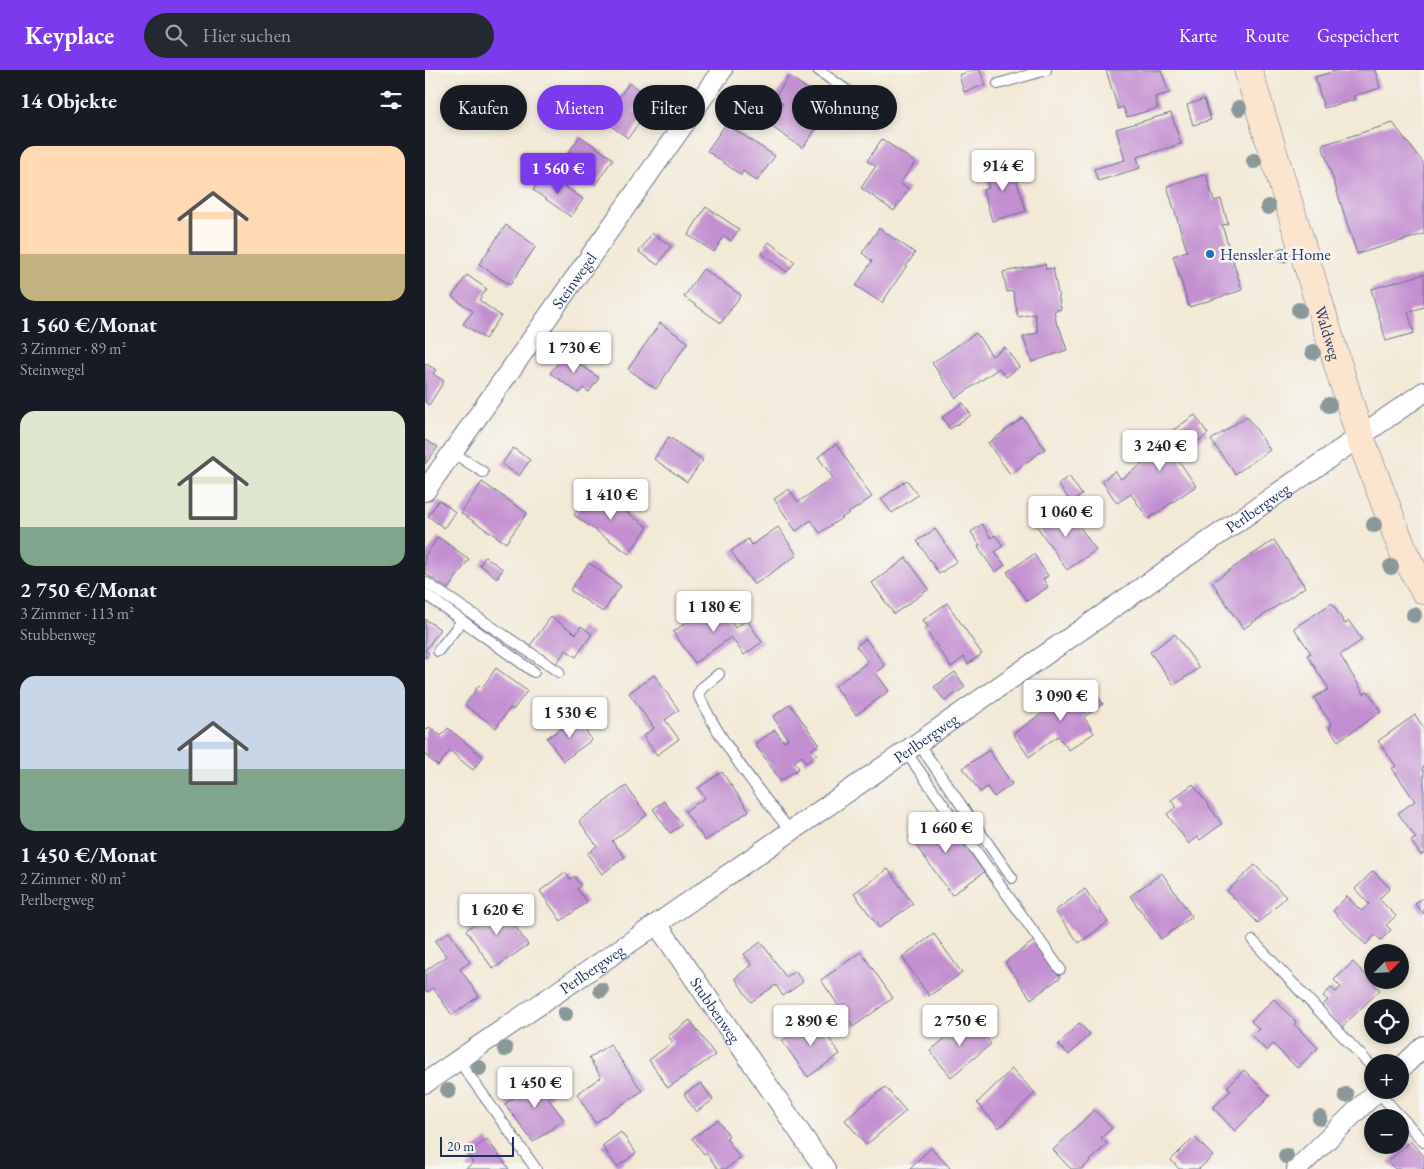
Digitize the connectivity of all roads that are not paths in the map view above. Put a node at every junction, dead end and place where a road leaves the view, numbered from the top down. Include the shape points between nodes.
1 (722, 70) edge
2 (818, 70) edge
3 (1046, 70) edge
4 (1247, 70) edge
5 (998, 84) dead end
6 (839, 85) edge
7 (1424, 392) edge
8 (1360, 437) junction
9 (452, 452) junction
10 (483, 472) dead end
11 (425, 491) edge
12 (425, 582) edge
13 (1424, 590) edge
14 (425, 594) edge
15 (462, 621) junction
16 (438, 651) dead end
17 (534, 672) dead end
18 (559, 672) dead end
19 (719, 674) dead end
20 (912, 748) junction
21 (791, 832) junction
22 (1012, 878) dead end
23 (657, 924) junction
24 (1253, 941) dead end
25 (1060, 969) dead end
26 (1423, 1050) edge
27 (1364, 1058) edge
28 (459, 1060) junction
29 (1409, 1062) edge
30 (425, 1084) edge
31 (1369, 1099) edge
32 (1386, 1099) edge
33 (1424, 1142) edge
34 (536, 1169) edge
35 (825, 1169) edge
36 (1297, 1169) edge

1 - 9 street, Steinwegel
2 - 6 lane
3 - 5 lane
4 - 8 main road, Waldweg
7 - 8 street, Perlbergweg
8 - 13 main road, Waldweg via 1404,553
8 - 20 street, Perlbergweg
9 - 10 lane
9 - 11 street, Steinwegel
12 - 18 lane
14 - 15 lane
15 - 16 lane
15 - 17 lane
19 - 21 lane via 698,694 708,716
20 - 21 street, Perlbergweg
20 - 22 lane
20 - 25 lane
21 - 23 street, Perlbergweg
23 - 28 street, Perlbergweg
23 - 35 street, Stubbenweg
24 - 27 lane
26 - 29 street
28 - 30 street, Perlbergweg
28 - 34 lane
31 - 36 street
32 - 33 lane

